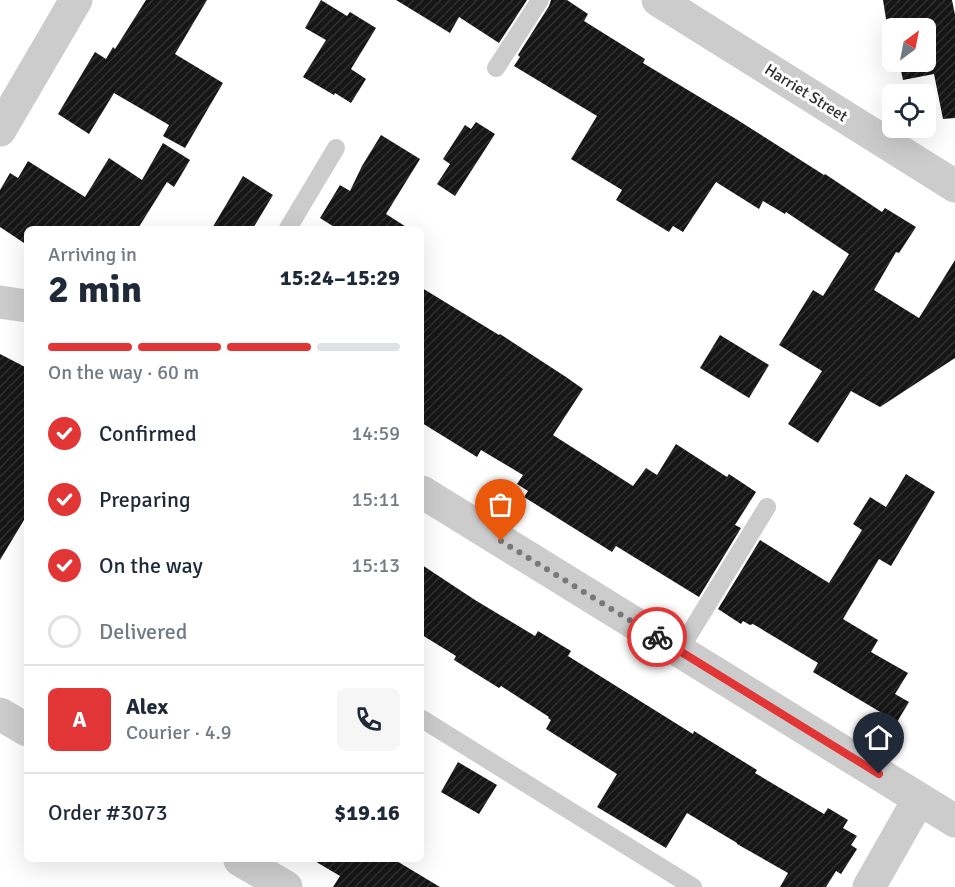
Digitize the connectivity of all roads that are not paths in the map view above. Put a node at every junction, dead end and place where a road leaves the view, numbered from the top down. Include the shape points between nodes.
1 (76, 0) edge
2 (540, 0) edge
3 (658, 0) edge
4 (496, 68) dead end
5 (0, 130) edge
6 (336, 148) dead end
7 (955, 186) edge
8 (289, 226) edge
9 (0, 302) edge
10 (24, 306) edge
11 (424, 493) edge
12 (767, 507) dead end
13 (679, 651) junction
14 (0, 714) edge
15 (424, 720) edge
16 (24, 728) edge
17 (919, 799) junction
18 (955, 821) edge
19 (243, 862) edge
20 (286, 887) edge
21 (693, 887) edge
22 (869, 887) edge

1 - 5 street
2 - 4 lane
3 - 7 street, Harriet Street
6 - 8 lane
9 - 10 street
11 - 13 street
12 - 13 lane
13 - 17 street
14 - 16 street
15 - 21 lane
17 - 18 street
17 - 22 street
19 - 20 street

